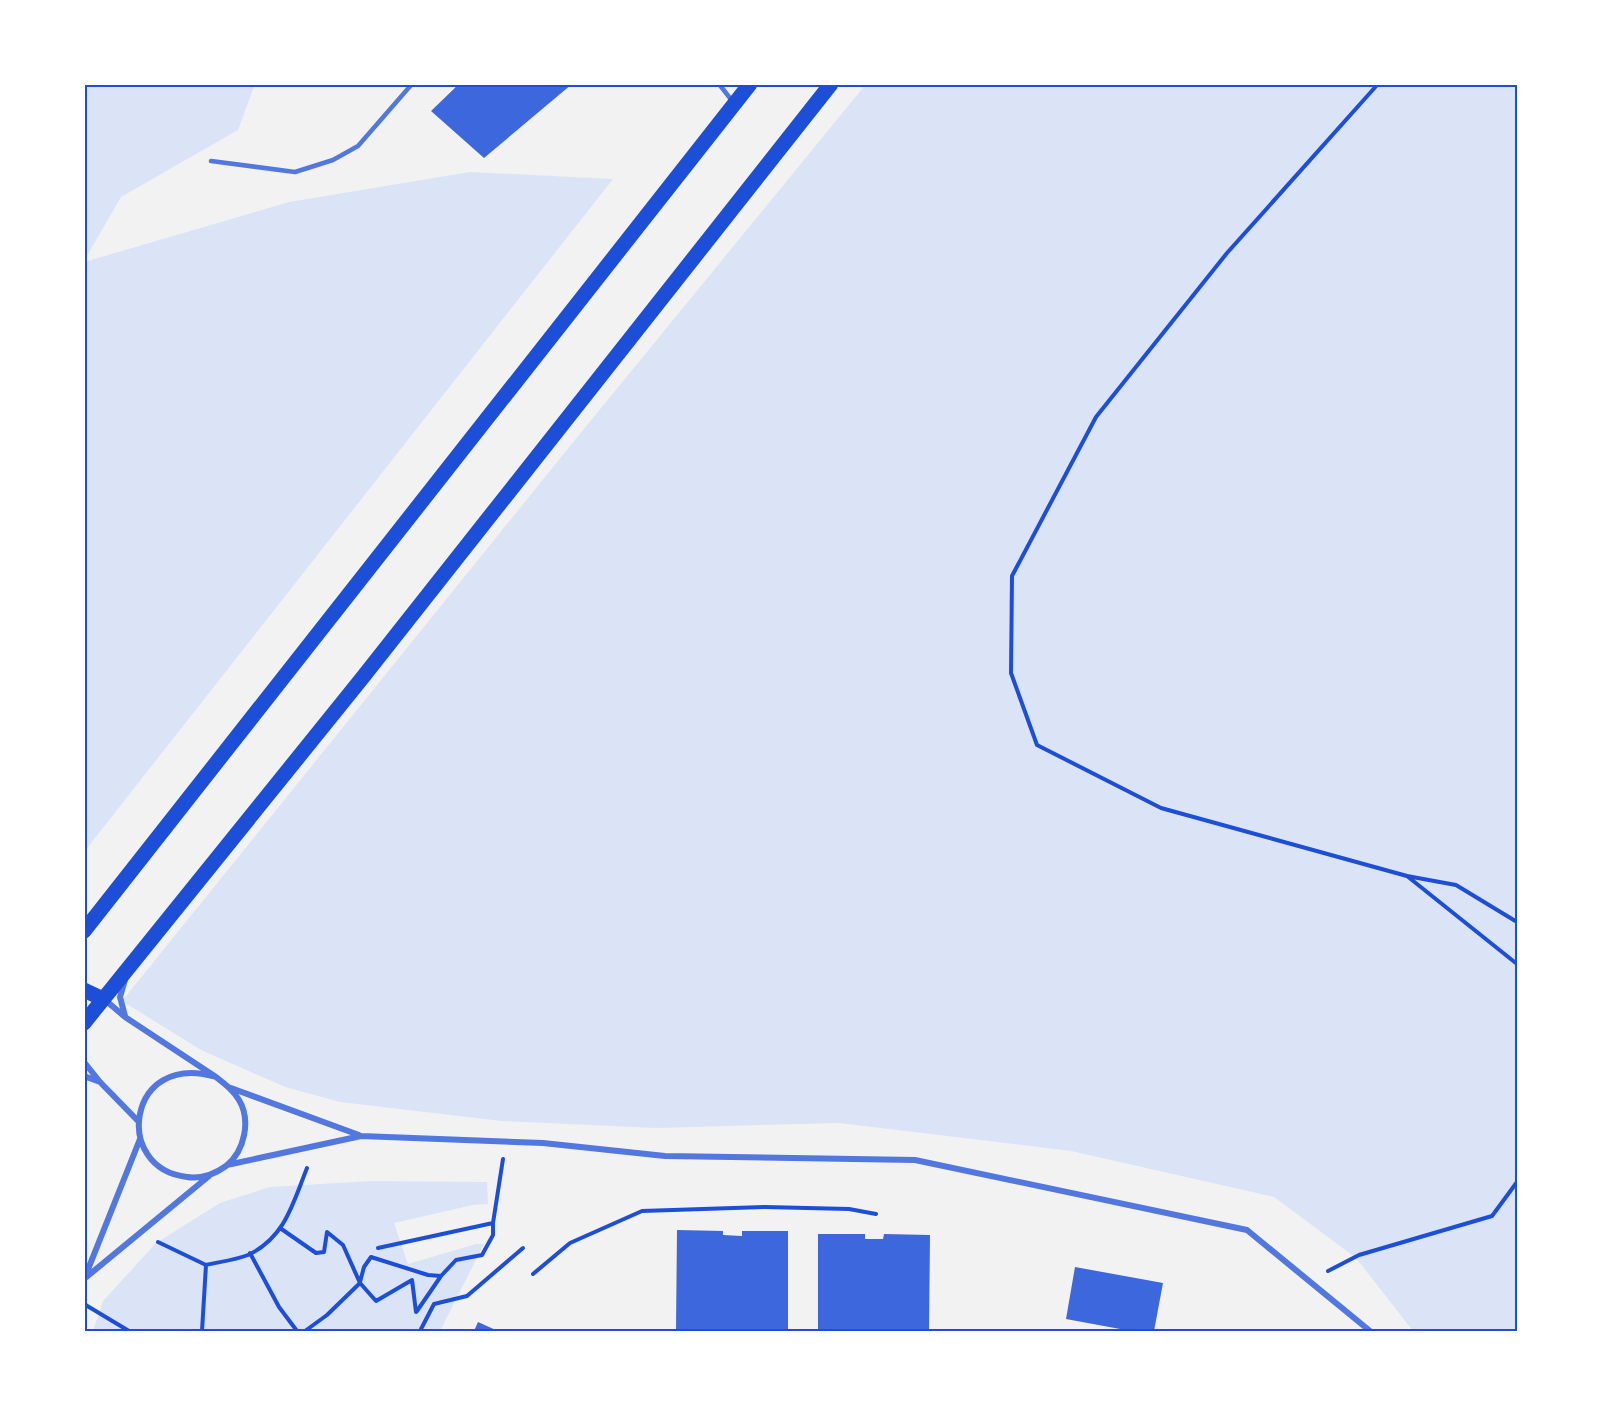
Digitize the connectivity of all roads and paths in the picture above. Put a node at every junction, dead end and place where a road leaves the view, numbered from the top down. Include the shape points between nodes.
1 (412, 84) edge
2 (719, 84) edge
3 (750, 84) edge
4 (831, 84) edge
5 (1378, 84) edge
6 (734, 104) junction
7 (211, 161) dead end
8 (1407, 876) junction
9 (1517, 922) edge
10 (84, 931) edge
11 (1517, 964) edge
12 (129, 968) junction
13 (84, 990) edge
14 (103, 999) junction
15 (125, 1017) junction
16 (84, 1023) edge
17 (84, 1062) edge
18 (84, 1076) edge
19 (216, 1077) junction
20 (100, 1082) junction
21 (230, 1088) junction
22 (138, 1121) junction
23 (361, 1136) junction
24 (140, 1139) junction
25 (315, 1146) junction
26 (504, 1156) dead end
27 (227, 1165) junction
28 (212, 1174) junction
29 (1517, 1182) edge
30 (876, 1214) dead end
31 (492, 1223) junction
32 (280, 1228) junction
33 (139, 1233) junction
34 (378, 1248) dead end
35 (523, 1248) dead end
36 (250, 1253) junction
37 (206, 1265) junction
38 (534, 1274) dead end
39 (441, 1276) junction
40 (84, 1279) edge
41 (1308, 1280) junction
42 (360, 1282) junction
43 (84, 1304) edge
44 (129, 1331) edge
45 (202, 1331) edge
46 (297, 1331) edge
47 (305, 1331) edge
48 (420, 1331) edge
49 (1370, 1331) edge

1 - 7 lane via 358,146 333,160 295,172
2 - 6 lane
3 - 6 main road
4 - 12 main road
5 - 8 path via 1227,253 1096,417 1012,576 1011,672 1037,745 1101,779 1161,808
6 - 10 main road
8 - 9 path via 1456,885
8 - 11 path
12 - 14 main road
12 - 15 street via 120,997
13 - 14 main road
14 - 15 street
14 - 16 main road
15 - 19 street
17 - 20 street
18 - 20 street
19 - 21 street
19 - 22 street via 182,1072 165,1078 142,1104
20 - 22 street
21 - 23 street
21 - 27 street via 245,1118 238,1152
22 - 24 street
23 - 25 street
23 - 41 street via 543,1143 665,1156 915,1160 1247,1230
24 - 28 street via 148,1155 177,1176 195,1178
24 - 40 street
25 - 27 street
25 - 32 path
26 - 31 path
27 - 28 street
28 - 33 street
29 - 41 path via 1492,1216 1359,1255
30 - 38 path via 849,1209 765,1207 642,1211 570,1243
31 - 34 path
31 - 39 path via 493,1235 482,1255 456,1260
32 - 36 path via 270,1242
32 - 42 path via 316,1253 324,1252 327,1232 343,1245
33 - 37 path
33 - 40 street
35 - 48 path via 467,1296 434,1304
36 - 37 path
36 - 46 path via 279,1307
37 - 45 path
39 - 42 path via 371,1257
39 - 42 path via 416,1312 412,1280 376,1301
41 - 49 street
42 - 47 path
43 - 44 path

